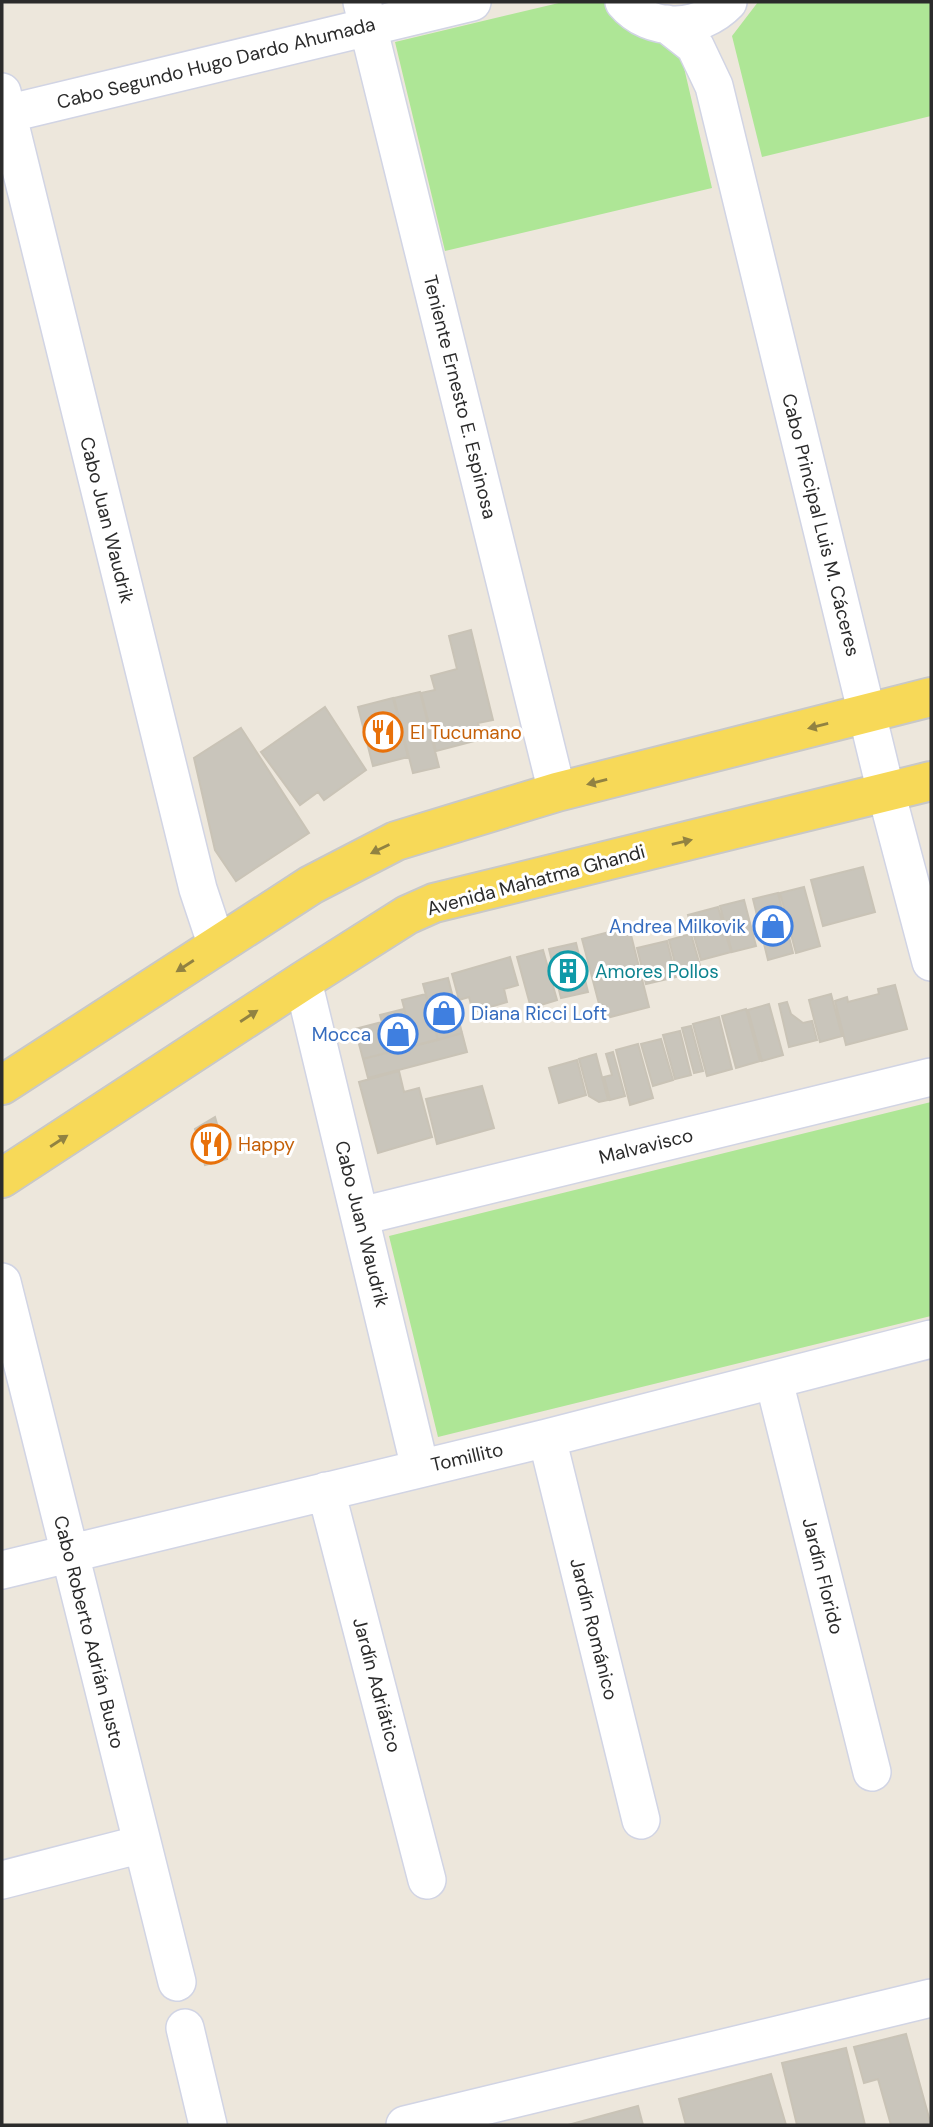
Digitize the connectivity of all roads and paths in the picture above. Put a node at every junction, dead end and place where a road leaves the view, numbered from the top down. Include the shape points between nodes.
1 (472, 2) edge
2 (624, 2) edge
3 (726, 3) edge
4 (365, 14) edge
5 (667, 24) junction
6 (714, 86) junction
7 (4, 107) edge
8 (931, 697) edge
9 (867, 714) junction
10 (931, 781) edge
11 (557, 792) junction
12 (886, 792) junction
13 (217, 946) junction
14 (931, 962) edge
15 (303, 981) junction
16 (931, 1077) edge
17 (2, 1085) edge
18 (2, 1178) edge
19 (361, 1216) junction
20 (2, 1282) edge
21 (931, 1339) edge
22 (774, 1381) junction
23 (547, 1438) junction
24 (420, 1468) junction
25 (326, 1491) junction
26 (69, 1554) junction
27 (2, 1570) edge
28 (872, 1772) dead end
29 (640, 1820) dead end
30 (142, 1844) junction
31 (2, 1880) edge
32 (427, 1880) dead end
33 (177, 1982) dead end
34 (931, 1998) edge
35 (185, 2028) dead end
36 (208, 2125) edge
37 (405, 2125) edge

1 - 4 street, Cabo Segundo Hugo Dardo Ahumada
2 - 5 street via 639,15
3 - 5 street via 699,21
3 - 6 street, Cabo Principal Luis M. Cáceres via 713,43
4 - 7 street, Cabo Segundo Hugo Dardo Ahumada
4 - 11 street, Teniente Ernesto E. Espinosa
5 - 6 street, Cabo Principal Luis M. Cáceres via 695,46
6 - 9 street, Cabo Principal Luis M. Cáceres
7 - 13 street, Cabo Juan Waudrik via 198,889
8 - 9 main road
9 -> 11 main road
9 - 12 street, Cabo Principal Luis M. Cáceres
10 - 12 main road, Avenida Mahatma Ghandi
11 -> 13 main road via 396,841 311,886
12 - 14 street, Cabo Principal Luis M. Cáceres
15 -> 12 main road, Avenida Mahatma Ghandi via 407,915 434,903
13 -> 17 main road
18 -> 15 main road, Avenida Mahatma Ghandi
15 - 19 street, Cabo Juan Waudrik
16 - 19 street, Malvavisco
19 - 24 street, Cabo Juan Waudrik
20 - 26 street, Cabo Roberto Adrián Busto
21 - 22 street, Tomillito
22 - 23 street, Tomillito
22 - 28 street, Jardín Florido
23 - 24 street, Tomillito
23 - 29 street, Jardín Románico
24 - 25 street, Tomillito
25 - 26 street, Tomillito
25 - 32 street, Jardín Adriático
26 - 27 street, Tomillito
26 - 30 street, Cabo Roberto Adrián Busto
30 - 31 street
30 - 33 street, Cabo Roberto Adrián Busto
34 - 37 street
35 - 36 street

